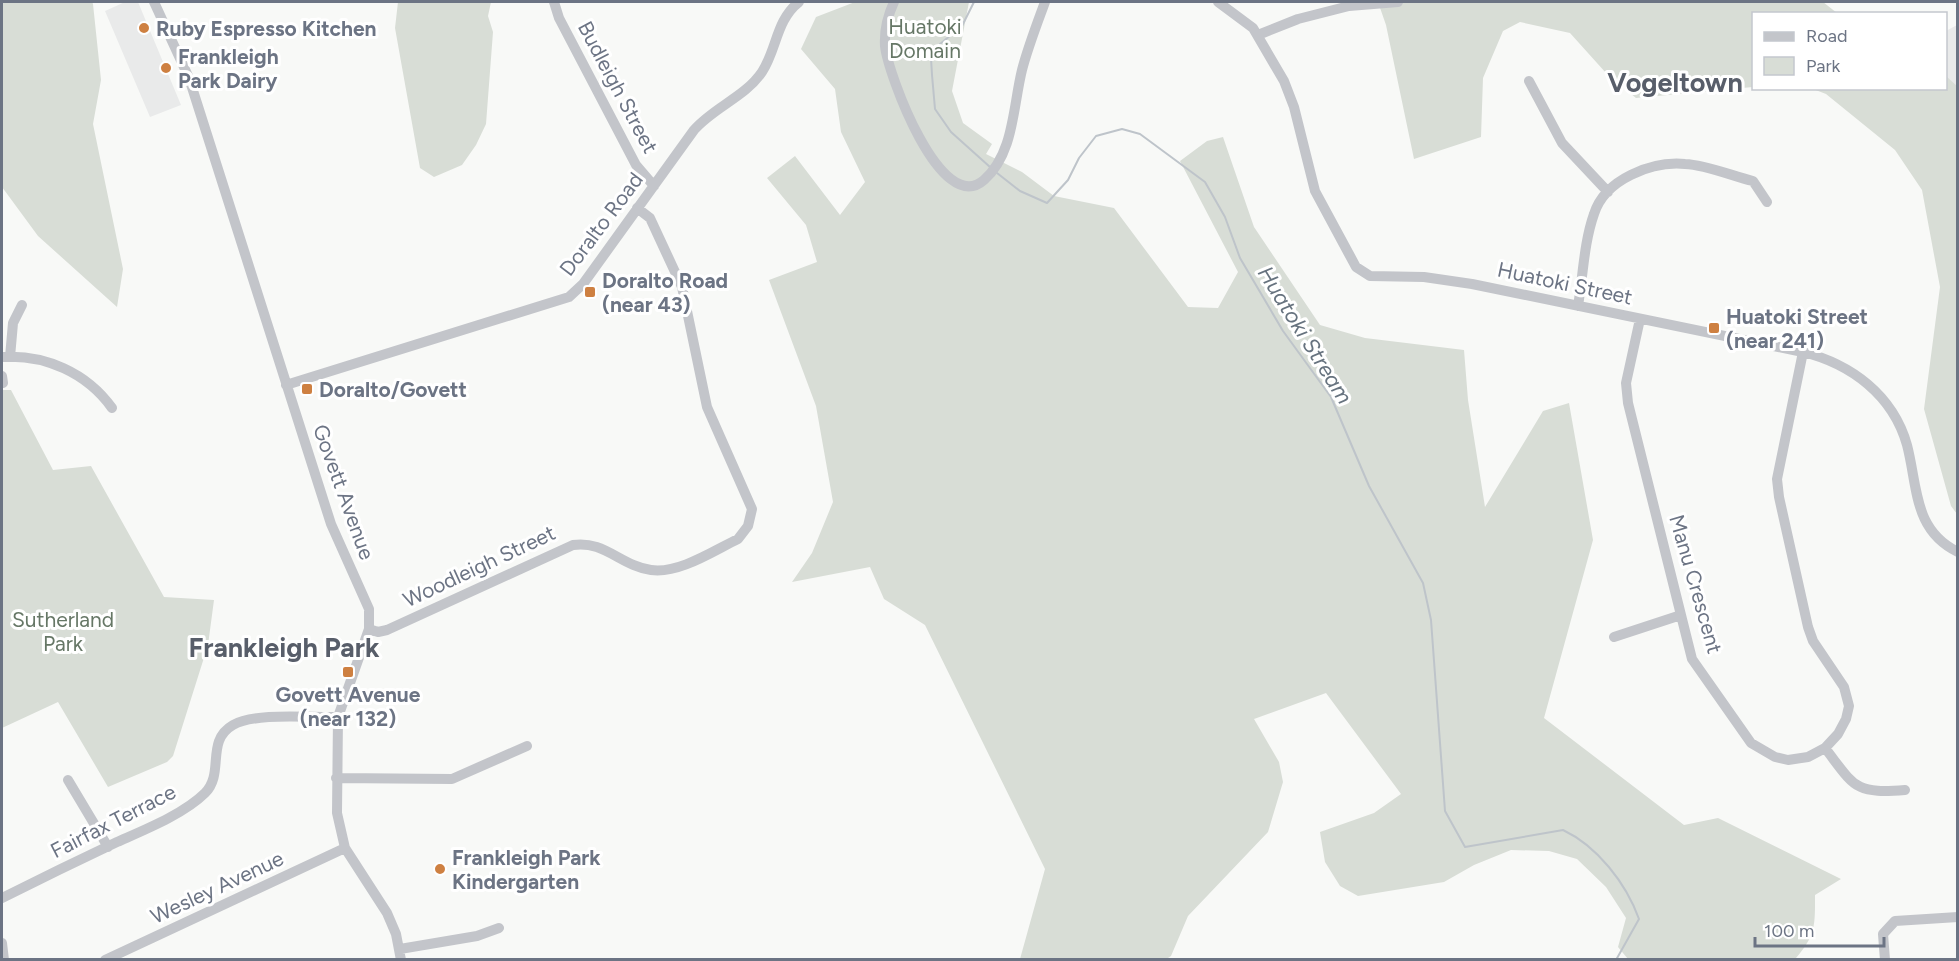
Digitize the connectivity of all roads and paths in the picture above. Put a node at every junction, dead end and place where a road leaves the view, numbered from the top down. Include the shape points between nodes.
1 (154, 2) edge
2 (554, 2) edge
3 (799, 2) edge
4 (894, 2) edge
5 (1045, 2) edge
6 (1218, 2) edge
7 (1398, 2) edge
8 (1258, 35) junction
9 (1529, 81) dead end
10 (654, 186) junction
11 (1608, 192) junction
12 (1767, 202) dead end
13 (637, 208) junction
14 (22, 305) dead end
15 (1578, 306) junction
16 (1640, 319) junction
17 (1803, 352) junction
18 (6, 357) edge
19 (286, 385) junction
20 (112, 408) dead end
21 (1958, 552) edge
22 (1682, 615) junction
23 (369, 629) junction
24 (1614, 637) dead end
25 (338, 717) junction
26 (527, 746) dead end
27 (1825, 748) junction
28 (336, 778) junction
29 (68, 780) dead end
30 (1905, 790) dead end
31 (108, 847) junction
32 (345, 848) junction
33 (2, 898) edge
34 (1958, 917) edge
35 (499, 928) dead end
36 (2, 944) edge
37 (400, 954) edge
38 (4, 960) edge
39 (105, 960) edge
40 (1885, 960) edge

1 - 19 street, Govett Avenue via 189,78
2 - 10 street, Budleigh Street via 636,165
3 - 10 street, Doralto Road via 780,24 762,71 743,91 705,117
4 - 5 street via 885,44 909,118 932,159 950,178 966,185 985,179 1003,153 1025,57
6 - 8 street, Huatoki Street via 1247,22
7 - 8 street via 1349,6 1298,19
8 - 15 street, Huatoki Street via 1290,94 1315,191 1356,267 1370,276 1443,279
9 - 11 street via 1562,143
10 - 13 street, Doralto Road
11 - 12 street via 1647,167 1686,164 1753,181
11 - 15 street via 1594,213
13 - 19 street, Doralto Road via 583,284 569,297
13 - 23 street, Woodleigh Street via 650,218 682,286 707,407 752,509 745,532 738,539 663,570 639,568 592,544 573,545 387,630
14 - 18 street via 13,323
15 - 16 street, Huatoki Street
16 - 17 street, Huatoki Street
16 - 22 street, Manu Crescent via 1626,382 1628,403
17 - 21 street, Huatoki Street via 1865,380 1889,408 1906,444 1922,516 1936,538
17 - 27 street via 1777,479 1808,627 1848,696 1846,719
18 - 20 street via 38,360 72,372 100,392
19 - 23 street, Govett Avenue via 331,524 366,600
22 - 24 street
22 - 27 street, Manu Crescent via 1692,659 1751,743 1788,760 1808,757
23 - 25 street, Govett Avenue
25 - 28 street, Govett Avenue
25 - 31 street, Fairfax Terrace via 251,719 230,726 217,743 215,773 206,792 154,825
26 - 28 street via 452,779
27 - 30 street via 1853,784 1863,790
28 - 32 street, Govett Avenue via 337,813
29 - 31 street
31 - 33 street, Fairfax Terrace
32 - 37 street, Govett Avenue via 383,905
32 - 39 street, Wesley Avenue
34 - 40 street via 1895,921 1883,934
35 - 37 street
36 - 38 street

